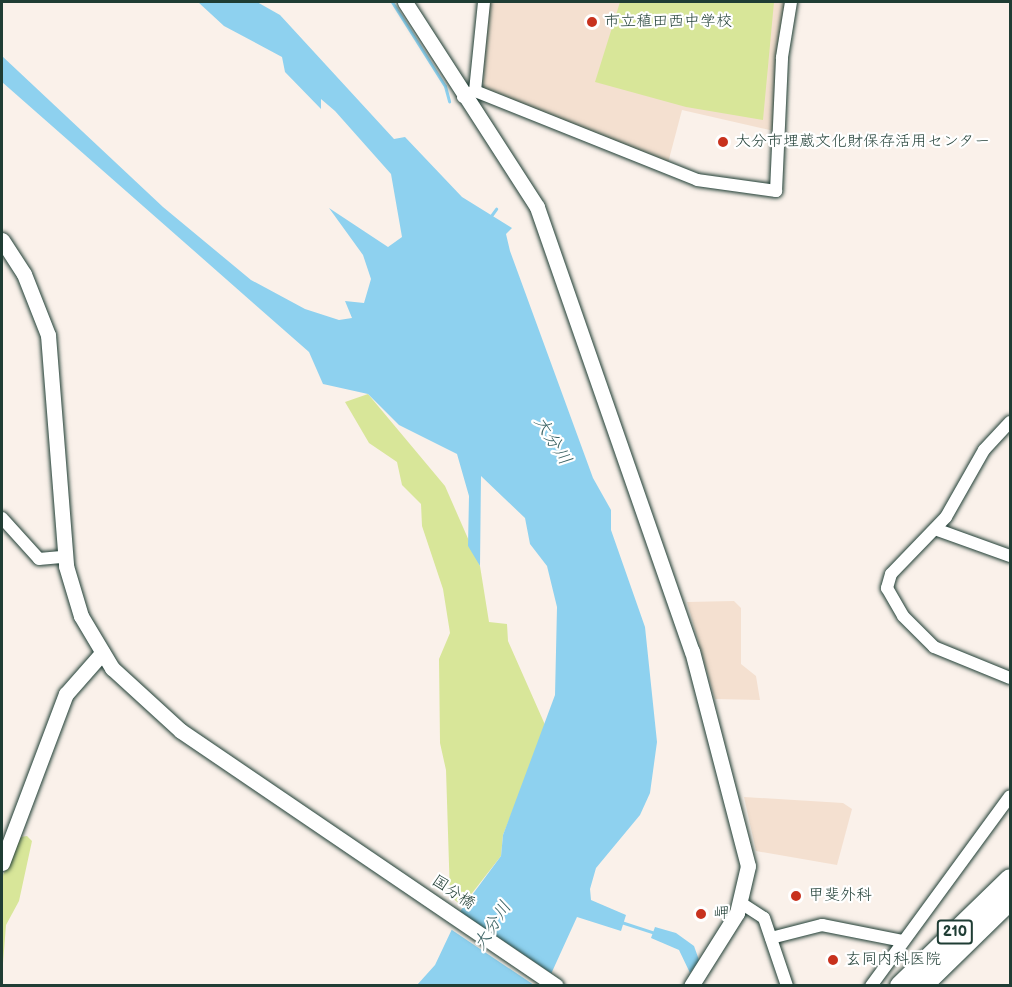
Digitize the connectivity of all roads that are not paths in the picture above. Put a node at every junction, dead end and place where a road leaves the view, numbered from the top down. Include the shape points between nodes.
1 (405, 2) edge
2 (484, 2) edge
3 (791, 2) edge
4 (469, 94) junction
5 (2, 240) edge
6 (1011, 422) edge
7 (2, 519) edge
8 (935, 529) junction
9 (1011, 556) edge
10 (64, 557) junction
11 (102, 653) junction
12 (1011, 678) edge
13 (1011, 796) edge
14 (2, 863) edge
15 (1011, 879) edge
16 (1011, 900) edge
17 (741, 903) junction
18 (771, 938) junction
19 (903, 941) junction
20 (556, 986) edge
21 (691, 986) edge
22 (787, 986) edge
23 (871, 986) edge
24 (900, 986) edge
25 (922, 986) edge

1 - 4 street
2 - 4 street
3 - 4 street via 782,57 776,191 698,180
4 - 17 street via 542,216 658,542 745,844 748,871
5 - 10 street, 国分橋 via 35,298 51,350
6 - 8 street via 984,450 960,498
7 - 10 street via 39,559
8 - 9 street
8 - 12 street via 891,574 890,597 937,650
10 - 11 street, 国分橋 via 76,603
11 - 14 street via 66,694
11 - 20 street, 国分橋 via 167,721
13 - 19 street
15 - 24 highway, 210
16 - 25 highway, 210
17 - 18 street via 762,915
17 - 21 street
18 - 19 street via 822,925
18 - 22 street
19 - 23 street

